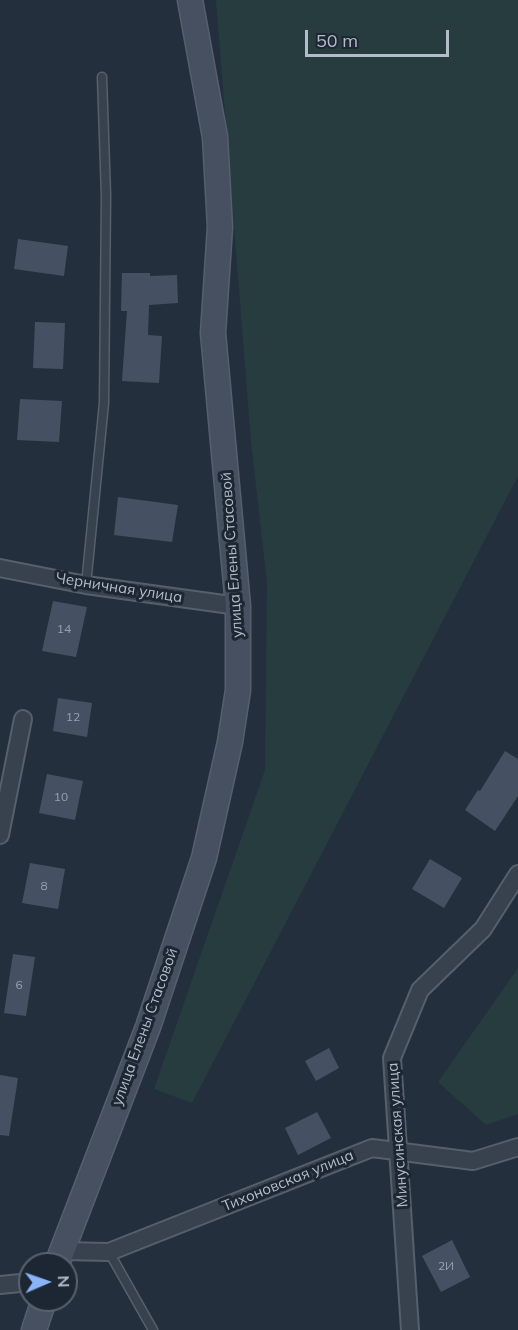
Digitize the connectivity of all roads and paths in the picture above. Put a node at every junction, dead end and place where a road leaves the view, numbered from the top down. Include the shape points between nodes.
1 (190, 0) edge
2 (102, 77) dead end
3 (0, 568) edge
4 (86, 585) junction
5 (238, 606) junction
6 (22, 718) dead end
7 (0, 835) edge
8 (518, 874) edge
9 (518, 1147) edge
10 (400, 1152) junction
11 (62, 1252) edge
12 (109, 1252) junction
13 (78, 1256) edge
14 (18, 1283) edge
15 (0, 1285) edge
16 (40, 1312) edge
17 (34, 1330) edge
18 (153, 1330) edge
19 (410, 1330) edge

1 - 5 main road, улица Елены Стасовой via 215,137 220,227 213,333
2 - 4 lane via 106,196 104,403
3 - 4 street, Черничная улица
4 - 5 street, Черничная улица
5 - 11 main road, улица Елены Стасовой via 238,690 204,858 147,1027
6 - 7 street
8 - 10 street, Минусинская улица via 483,929 420,990 392,1058
9 - 10 street, Тихоновская улица via 473,1161
10 - 12 street, Тихоновская улица via 372,1148
10 - 19 street, Минусинская улица
12 - 13 street, Тихоновская улица
12 - 18 lane
14 - 15 street
16 - 17 main road

